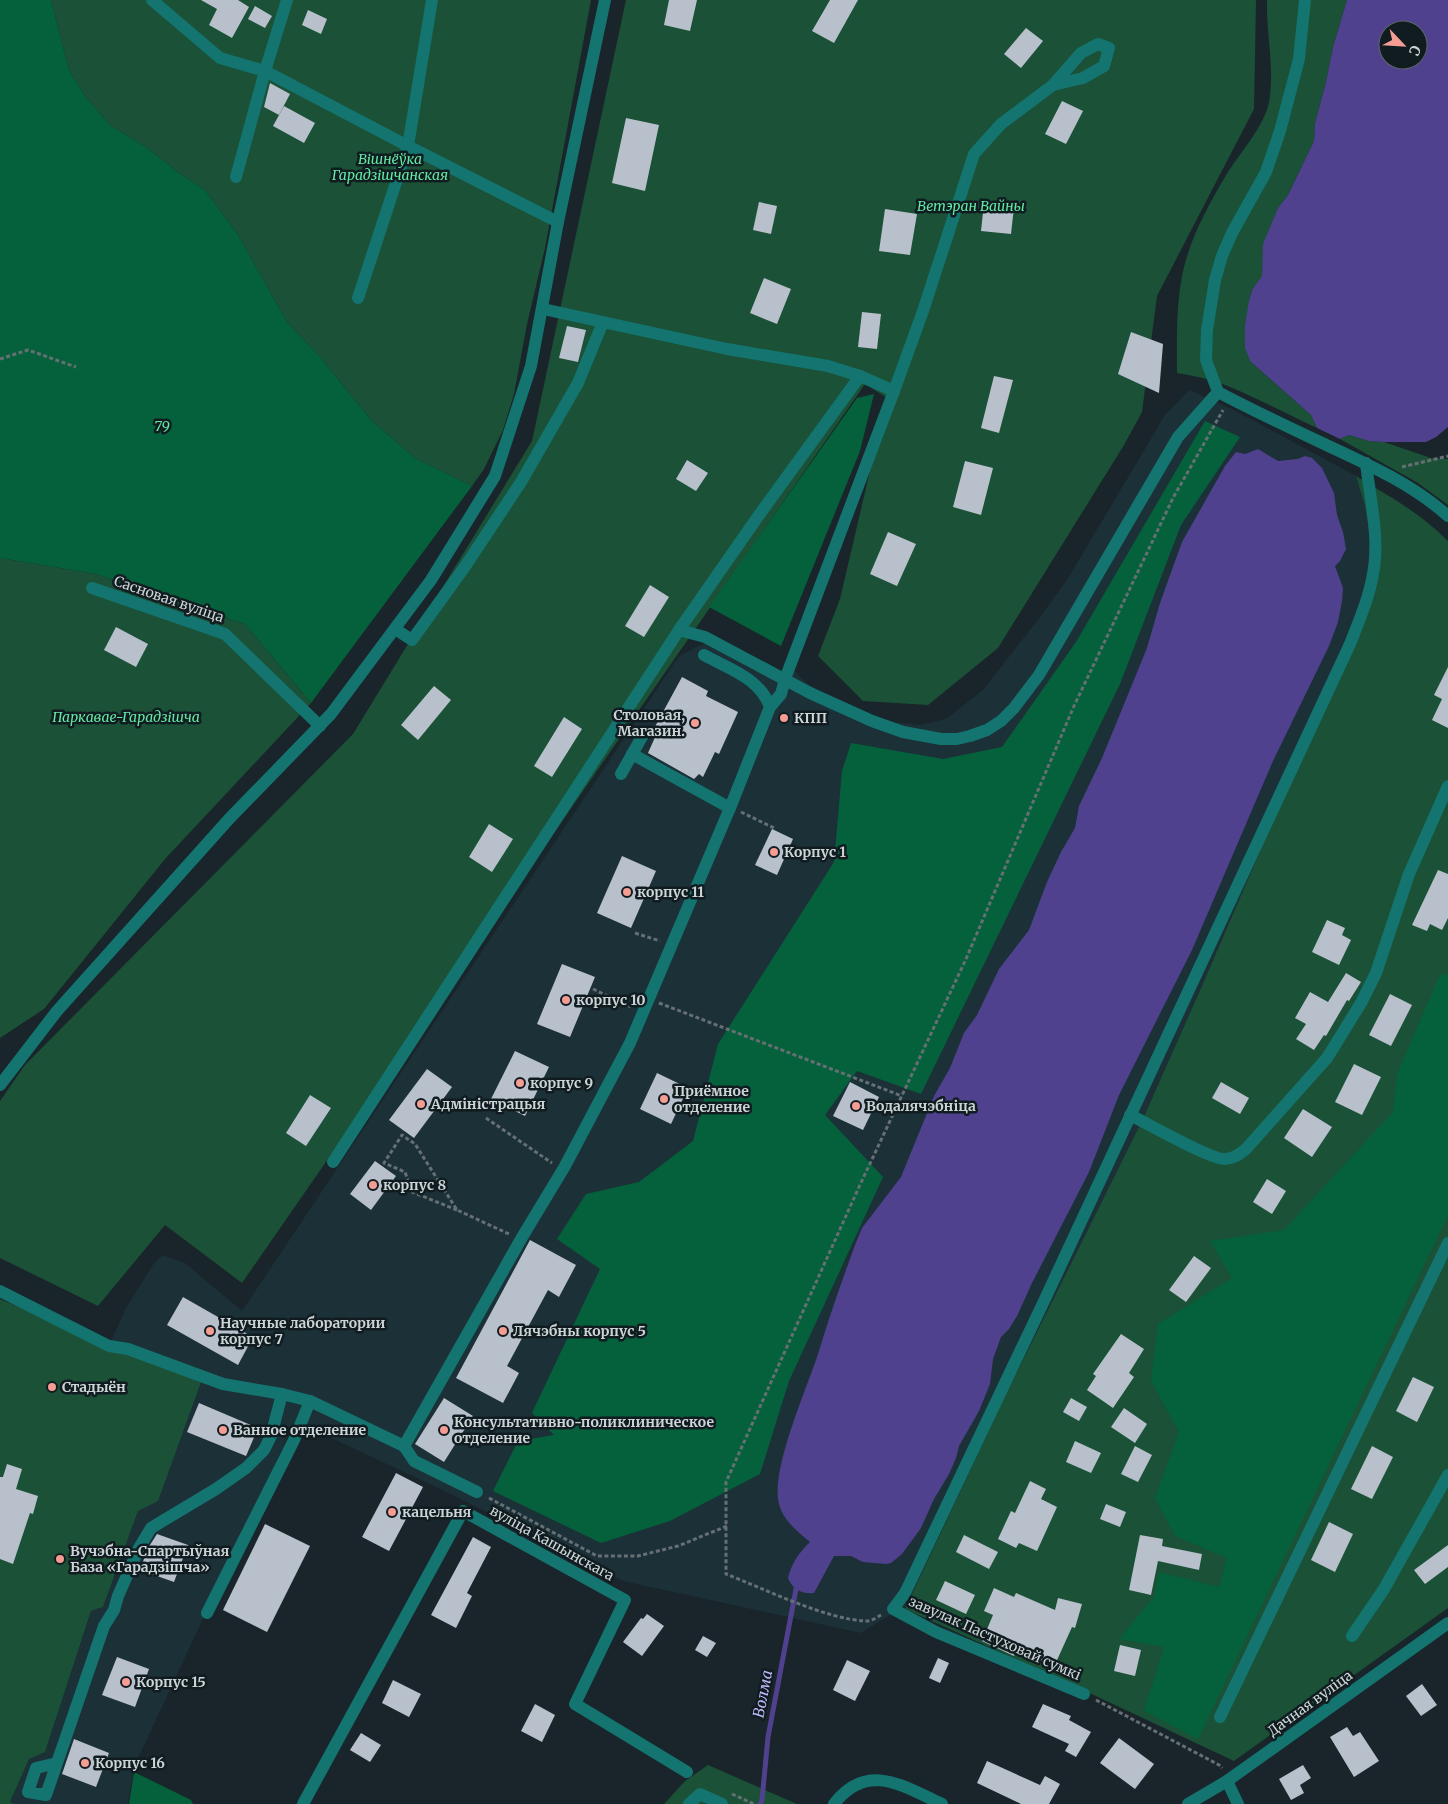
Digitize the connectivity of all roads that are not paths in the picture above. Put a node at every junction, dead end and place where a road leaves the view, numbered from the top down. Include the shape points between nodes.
1 (152, 0) edge
2 (287, 0) edge
3 (432, 0) edge
4 (605, 0) edge
5 (1305, 0) edge
6 (265, 71) junction
7 (1053, 85) dead end
8 (408, 146) junction
9 (236, 177) dead end
10 (558, 222) junction
11 (358, 298) dead end
12 (543, 309) junction
13 (603, 322) junction
14 (860, 376) junction
15 (894, 391) junction
16 (1223, 395) junction
17 (1366, 463) junction
18 (1448, 516) edge
19 (92, 588) dead end
20 (395, 629) junction
21 (679, 630) junction
22 (704, 655) dead end
23 (785, 679) junction
24 (770, 707) junction
25 (320, 726) junction
26 (643, 735) dead end
27 (632, 754) junction
28 (621, 774) dead end
29 (1448, 786) edge
30 (730, 808) junction
31 (0, 1085) edge
32 (1130, 1115) junction
33 (333, 1162) dead end
34 (1448, 1243) edge
35 (0, 1291) edge
36 (282, 1394) junction
37 (310, 1401) junction
38 (404, 1446) junction
39 (1448, 1475) edge
40 (477, 1492) road end
41 (207, 1614) dead end
42 (1448, 1623) edge
43 (1352, 1636) dead end
44 (1084, 1694) road end
45 (1220, 1717) dead end
46 (58, 1762) dead end
47 (687, 1772) dead end
48 (1227, 1781) junction
49 (303, 1804) edge
50 (689, 1804) edge
51 (722, 1804) edge
52 (834, 1804) edge
53 (942, 1804) edge
54 (1188, 1804) edge
55 (1238, 1804) edge

1 - 6 street via 220,58
2 - 6 street
3 - 8 street
4 - 10 street
5 - 16 street via 1299,58 1280,131 1266,172 1232,233 1215,280 1206,360
6 - 8 street
6 - 9 street
7 - 15 street via 1001,124 974,154
8 - 10 street
8 - 11 street
10 - 12 street
12 - 13 street
12 - 20 street via 531,366 495,476 431,580
13 - 14 street via 727,349 828,366
13 - 20 street via 578,383 521,482 464,568 412,640
14 - 15 street
14 - 21 street
15 - 23 street
16 - 17 street
16 - 23 street via 1178,437 1040,675 1001,721 987,730 957,739 903,732 834,705
17 - 18 street via 1412,488
17 - 32 street via 1376,541 1366,601 1350,644
19 - 25 street, Сасновая вуліца via 225,634
20 - 25 street
21 - 23 street via 705,637
21 - 33 street
22 - 24 street via 751,680 763,692
23 - 24 street via 781,694
24 - 30 street
25 - 31 street via 229,819 57,1011
26 - 27 street
27 - 28 street
27 - 30 street
29 - 32 street via 1409,874 1376,973 1361,1003 1327,1058 1246,1149 1224,1159 1209,1155
30 - 38 street via 630,1043 562,1170
32 - 44 street, завулак Пастуховай сумкі via 909,1584 893,1609 936,1632
34 - 45 street
35 - 36 street via 109,1346 128,1349 223,1384
36 - 37 street
36 - 46 street via 264,1450 246,1468 216,1489 151,1528 104,1626
37 - 38 street
37 - 41 street via 294,1440
38 - 40 street via 414,1461
39 - 43 street via 1384,1589
42 - 48 street, Дачная вуліца
47 - 49 street, вуліца Кашынскага via 575,1704 625,1600 463,1511
48 - 54 street, Дачная вуліца
48 - 55 street
50 - 51 street via 700,1794
52 - 53 street via 853,1786 875,1779 894,1783

